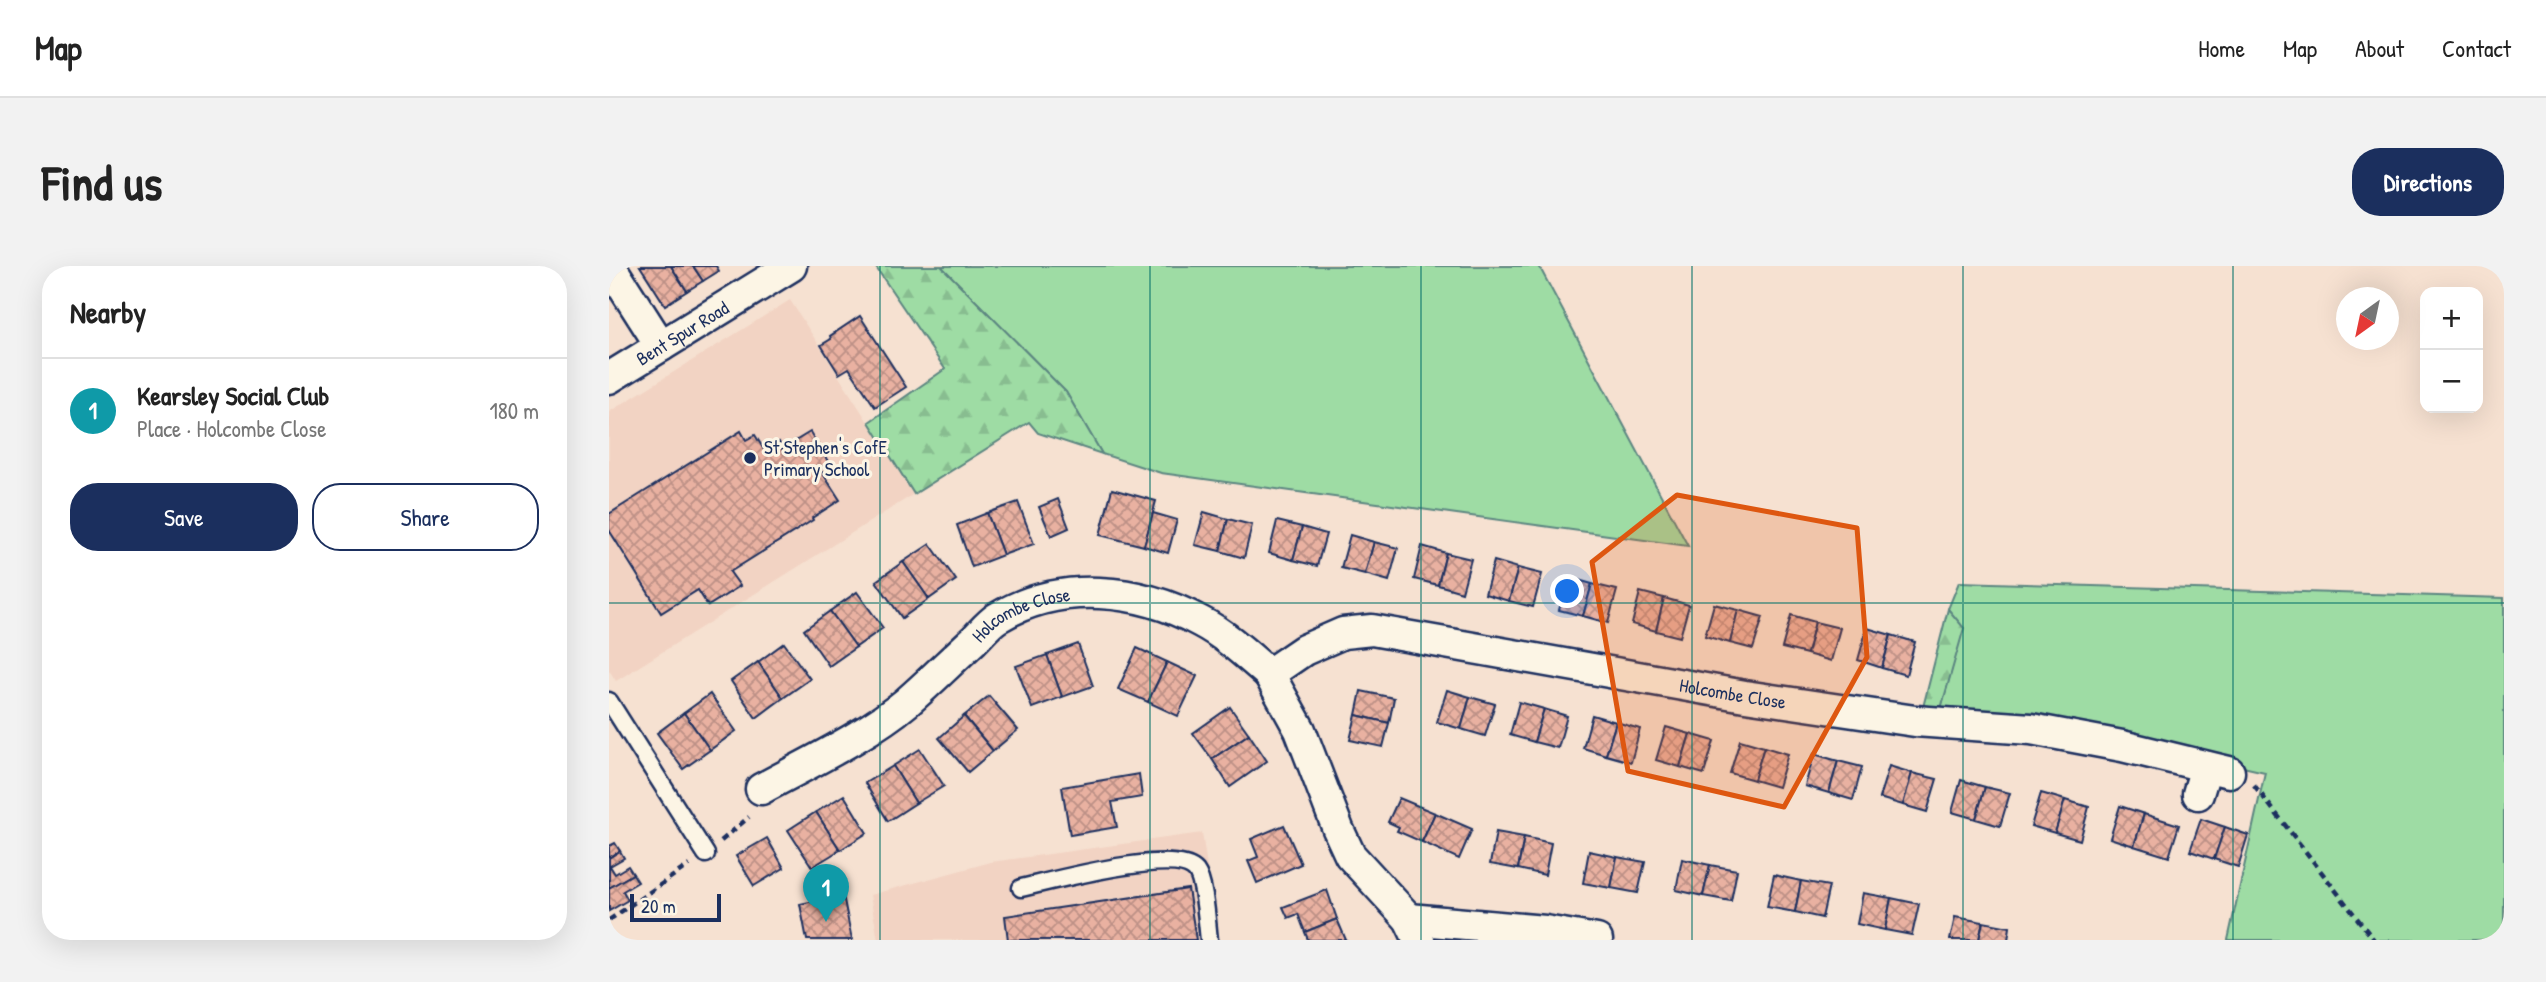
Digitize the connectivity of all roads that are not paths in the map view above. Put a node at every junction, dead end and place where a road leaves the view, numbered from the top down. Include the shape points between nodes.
1 (610, 266) edge
2 (791, 266) edge
3 (661, 346) junction
4 (609, 378) edge
5 (1269, 674) junction
6 (609, 701) edge
7 (2211, 778) road end
8 (761, 789) dead end
9 (706, 854) dead end
10 (1021, 888) dead end
11 (1414, 929) edge
12 (1504, 935) edge
13 (1209, 940) edge
14 (1597, 940) edge

1 - 3 street
2 - 3 street, Bent Spur Road
3 - 4 street, Bent Spur Road
5 - 7 street, Holcombe Close via 1304,650 1343,633 1372,630 1745,696 1915,721 2031,729 2122,746
5 - 8 street, Holcombe Close via 1202,622 1154,602 1112,592 1073,593 1034,602 996,619 892,713 789,758
5 - 11 street, Holcombe Close via 1300,730 1350,855
6 - 9 lane
10 - 13 lane via 1142,863 1188,864 1201,884
11 - 12 street
12 - 14 street via 1545,931

